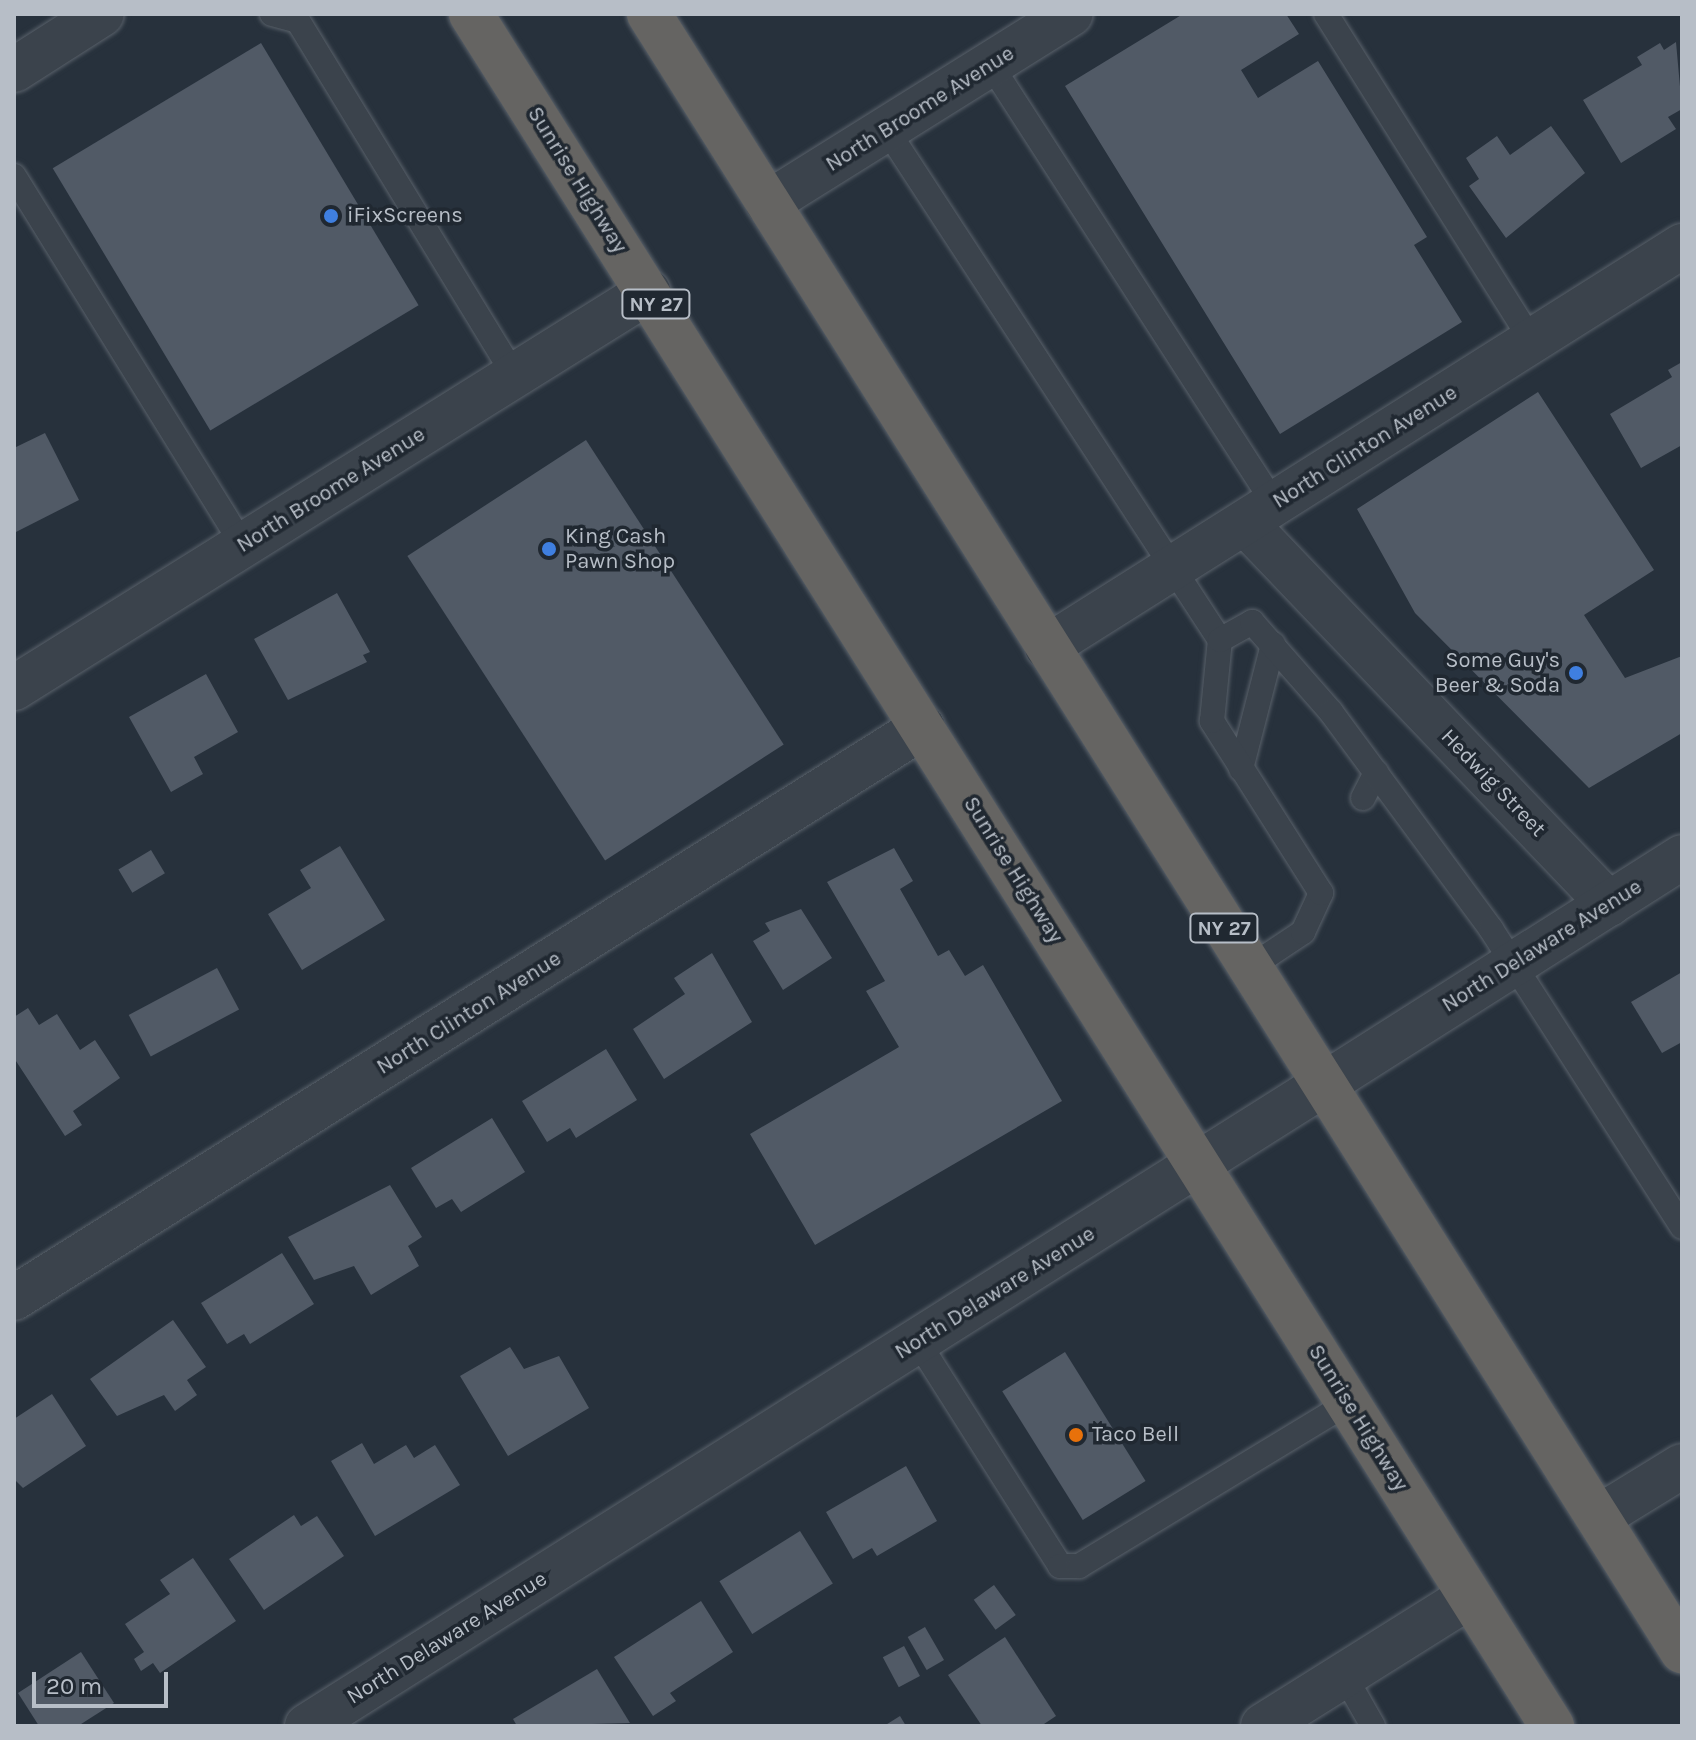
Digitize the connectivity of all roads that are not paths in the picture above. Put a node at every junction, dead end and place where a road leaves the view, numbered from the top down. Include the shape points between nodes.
1 (102, 14) edge
2 (272, 14) edge
3 (471, 14) edge
4 (649, 14) edge
5 (1071, 14) edge
6 (1326, 14) edge
7 (991, 65) junction
8 (14, 70) edge
9 (887, 130) junction
10 (14, 176) edge
11 (768, 203) junction
12 (1682, 246) edge
13 (648, 292) junction
14 (1532, 341) junction
15 (515, 376) junction
16 (1260, 514) junction
17 (243, 545) junction
18 (1171, 570) junction
19 (1220, 640) junction
20 (1273, 644) junction
21 (1047, 647) junction
22 (14, 688) edge
23 (923, 727) junction
24 (1241, 769) junction
25 (1376, 772) junction
26 (1283, 795) dead end
27 (1363, 798) dead end
28 (1270, 816) junction
29 (1682, 857) edge
30 (1331, 869) dead end
31 (1321, 893) junction
32 (1609, 904) junction
33 (1515, 962) junction
34 (1249, 968) junction
35 (1323, 1085) junction
36 (1197, 1165) junction
37 (1682, 1227) edge
38 (14, 1298) edge
39 (918, 1342) junction
40 (1348, 1403) junction
41 (1682, 1466) edge
42 (1599, 1517) junction
43 (1470, 1596) junction
44 (1682, 1651) edge
45 (1344, 1675) junction
46 (307, 1726) edge
47 (1263, 1726) edge
48 (1373, 1726) edge
49 (1552, 1726) edge

1 - 8 street
2 - 15 lane via 298,21
3 - 13 highway, Sunrise Highway / NY 27
4 - 11 highway, NY 27
5 - 7 street, North Broome Avenue
6 - 14 lane
7 - 9 street, North Broome Avenue
7 - 16 lane
9 - 11 street, North Broome Avenue
9 - 18 lane
10 - 17 lane
11 - 21 highway, NY 27
12 - 14 street, North Clinton Avenue
13 - 15 street, North Broome Avenue
13 - 23 highway, Sunrise Highway / NY 27
14 - 16 street, North Clinton Avenue
15 - 17 street, North Broome Avenue
16 - 18 street, North Clinton Avenue
16 - 32 street, Hedwig Street
17 - 22 street, North Broome Avenue
18 - 19 lane
18 - 21 street, North Clinton Avenue
19 - 20 lane via 1252,622
19 - 24 lane via 1212,721
20 - 24 lane
20 - 25 lane via 1326,720
21 - 34 highway, NY 27
23 - 36 highway, Sunrise Highway / NY 27
23 - 38 street, North Clinton Avenue
24 - 28 lane
25 - 27 lane
25 - 33 lane
26 - 28 lane
28 - 31 lane
29 - 32 street, North Delaware Avenue
30 - 31 lane
31 - 34 lane via 1303,932
32 - 33 street, North Delaware Avenue
33 - 35 street, North Delaware Avenue
33 - 37 lane
34 - 35 highway, NY 27
35 - 36 street, North Delaware Avenue
35 - 42 highway, NY 27
36 - 39 street, North Delaware Avenue
36 - 40 highway, Sunrise Highway / NY 27
39 - 40 lane via 1060,1566 1079,1566
39 - 46 street, North Delaware Avenue
40 - 43 highway, Sunrise Highway / NY 27
41 - 42 street
42 - 44 highway, NY 27
43 - 45 street
43 - 49 highway, Sunrise Highway / NY 27
45 - 47 street
45 - 48 lane

